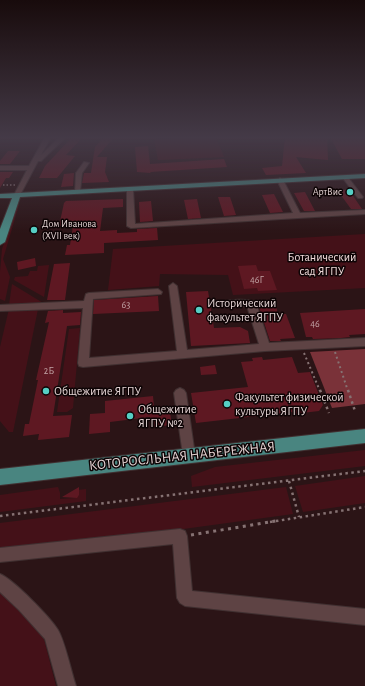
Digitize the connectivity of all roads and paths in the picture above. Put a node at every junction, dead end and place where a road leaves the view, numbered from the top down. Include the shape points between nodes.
1 (30, 169) edge
2 (82, 169) edge
3 (365, 176) edge
4 (345, 177) junction
5 (280, 180) junction
6 (16, 185) dead end
7 (0, 186) edge
8 (3, 186) junction
9 (130, 189) junction
10 (77, 192) junction
11 (0, 193) edge
12 (17, 195) junction
13 (360, 196) dead end
14 (365, 212) edge
15 (298, 215) junction
16 (0, 242) edge
17 (173, 286) dead end
18 (158, 292) dead end
19 (88, 304) junction
20 (225, 304) dead end
21 (0, 308) edge
22 (365, 342) edge
23 (332, 344) junction
24 (301, 345) junction
25 (265, 348) junction
26 (183, 354) junction
27 (180, 394) dead end
28 (355, 411) dead end
29 (329, 413) dead end
30 (365, 436) edge
31 (189, 455) junction
32 (365, 471) edge
33 (0, 477) edge
34 (289, 480) junction
35 (365, 507) edge
36 (0, 516) edge
37 (299, 517) junction
38 (180, 536) junction
39 (0, 554) edge
40 (0, 582) edge
41 (365, 617) edge
42 (67, 686) edge

1 - 12 street
2 - 10 street
3 - 4 main road
4 - 5 main road
4 - 13 street
5 - 9 main road
5 - 15 street
6 - 8 path
7 - 8 path
8 - 11 path
9 - 10 main road
9 - 15 street via 131,226
10 - 12 main road
11 - 12 main road
12 - 16 main road
14 - 15 street
17 - 26 street
18 - 19 street via 89,296
19 - 21 street
19 - 26 street via 83,363
20 - 25 street via 252,303
22 - 23 street
23 - 24 street
23 - 28 path
24 - 25 street
24 - 29 path
25 - 26 street
27 - 31 street
30 - 31 main road, КОТОРОСЛЬНАЯ НАБЕРЕЖНАЯ
31 - 33 main road, КОТОРОСЛЬНАЯ НАБЕРЕЖНАЯ
32 - 34 path
34 - 36 path
34 - 37 path
35 - 37 path
37 - 38 path
38 - 39 street
38 - 41 street via 184,598
40 - 42 street via 25,604 52,635

